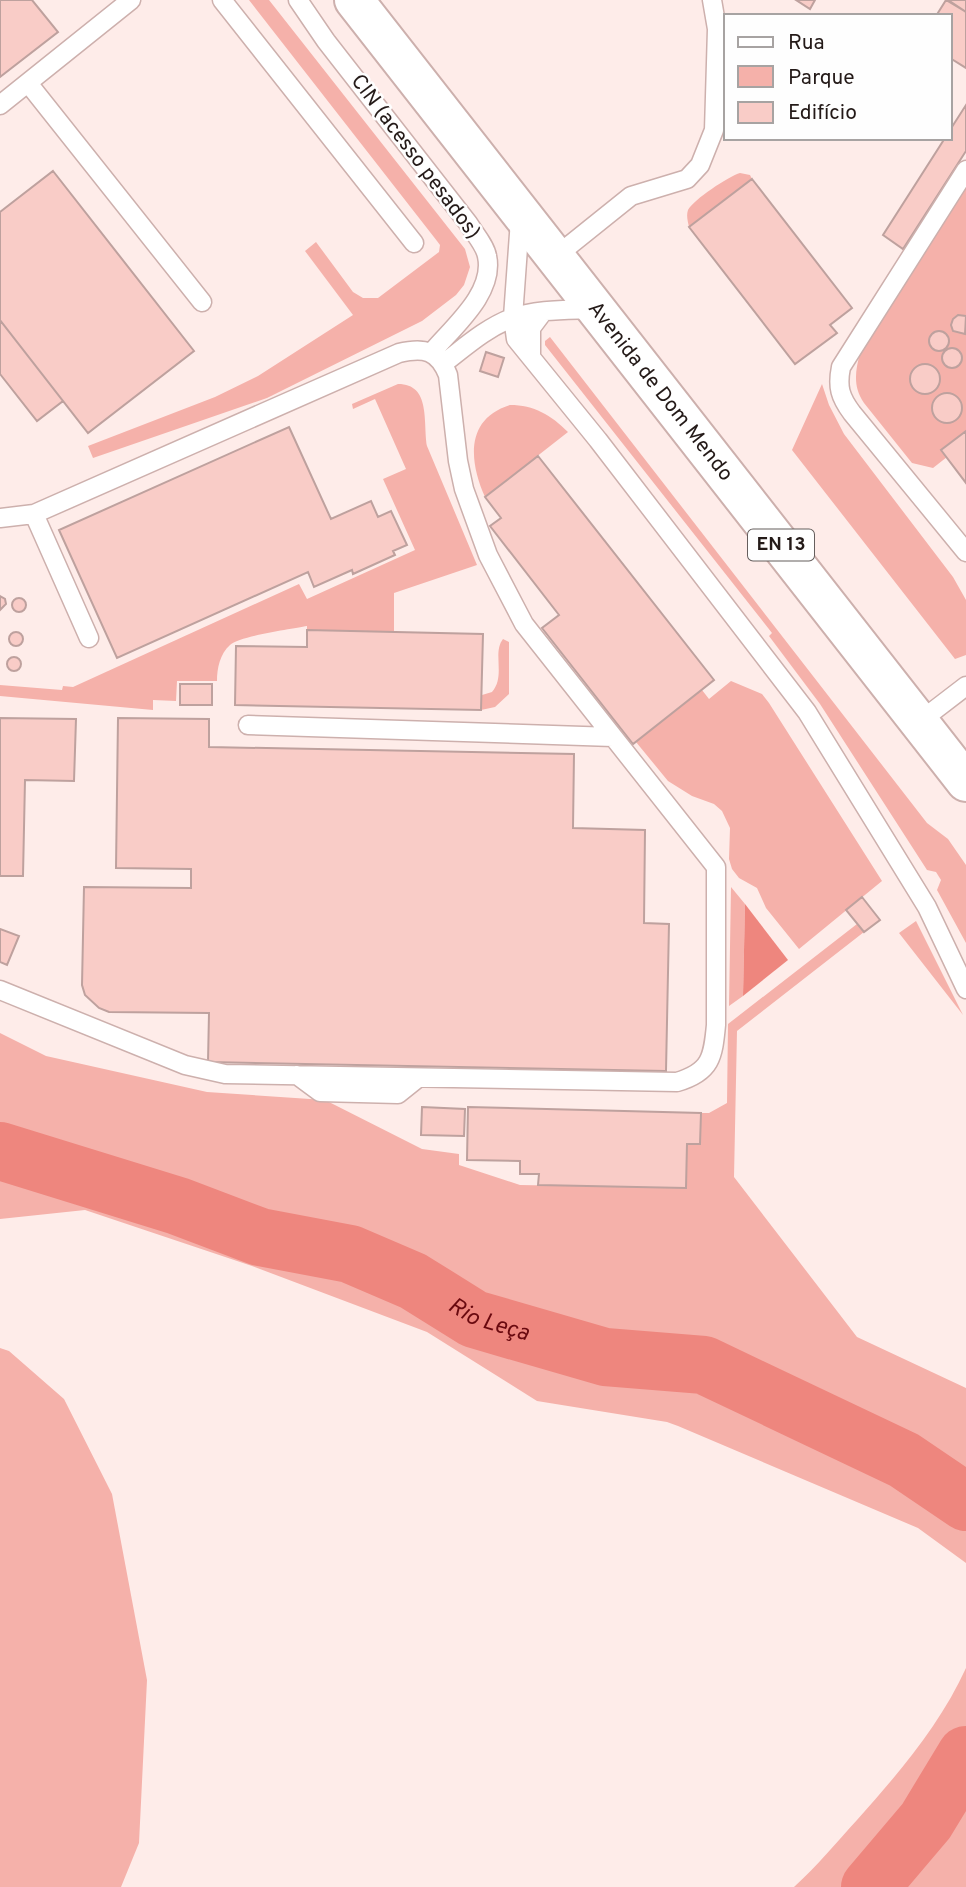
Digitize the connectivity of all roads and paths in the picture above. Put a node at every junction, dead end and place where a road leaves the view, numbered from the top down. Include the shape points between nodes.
1 (131, 0) edge
2 (222, 0) edge
3 (298, 0) edge
4 (354, 0) edge
5 (712, 0) edge
6 (28, 83) junction
7 (0, 105) edge
8 (720, 131) edge
9 (966, 170) edge
10 (520, 213) junction
11 (414, 243) dead end
12 (555, 257) junction
13 (202, 302) dead end
14 (596, 309) junction
15 (543, 312) junction
16 (513, 317) junction
17 (531, 355) junction
18 (438, 358) junction
19 (34, 514) junction
20 (0, 517) edge
21 (966, 552) edge
22 (89, 638) dead end
23 (966, 686) edge
24 (919, 722) junction
25 (248, 725) dead end
26 (613, 737) junction
27 (966, 782) edge
28 (966, 989) edge
29 (0, 990) edge

1 - 6 lane
2 - 11 lane
3 - 18 lane, CIN (acesso pesados) via 487,253 487,278
4 - 10 main road, Avenida de Dom Mendo / EN 13
5 - 8 lane
6 - 7 lane
6 - 13 lane
8 - 12 lane via 687,179 631,196
9 - 21 lane via 841,367 838,382 840,397 852,413
10 - 12 main road, Avenida de Dom Mendo / EN 13
10 - 16 lane
12 - 14 main road, Avenida de Dom Mendo / EN 13
14 - 15 lane
14 - 24 main road, Avenida de Dom Mendo / EN 13
15 - 16 lane
15 - 17 lane via 531,328
16 - 17 lane via 516,339
16 - 18 lane
17 - 28 lane via 807,712 926,906
18 - 19 lane via 415,349 399,353
18 - 26 lane via 448,375 464,489 488,555 524,624
19 - 20 lane
19 - 22 lane
23 - 24 lane
24 - 27 main road, Avenida de Dom Mendo / EN 13
25 - 26 lane
26 - 29 lane via 716,867 714,1050 694,1077 677,1082 225,1074 185,1065

